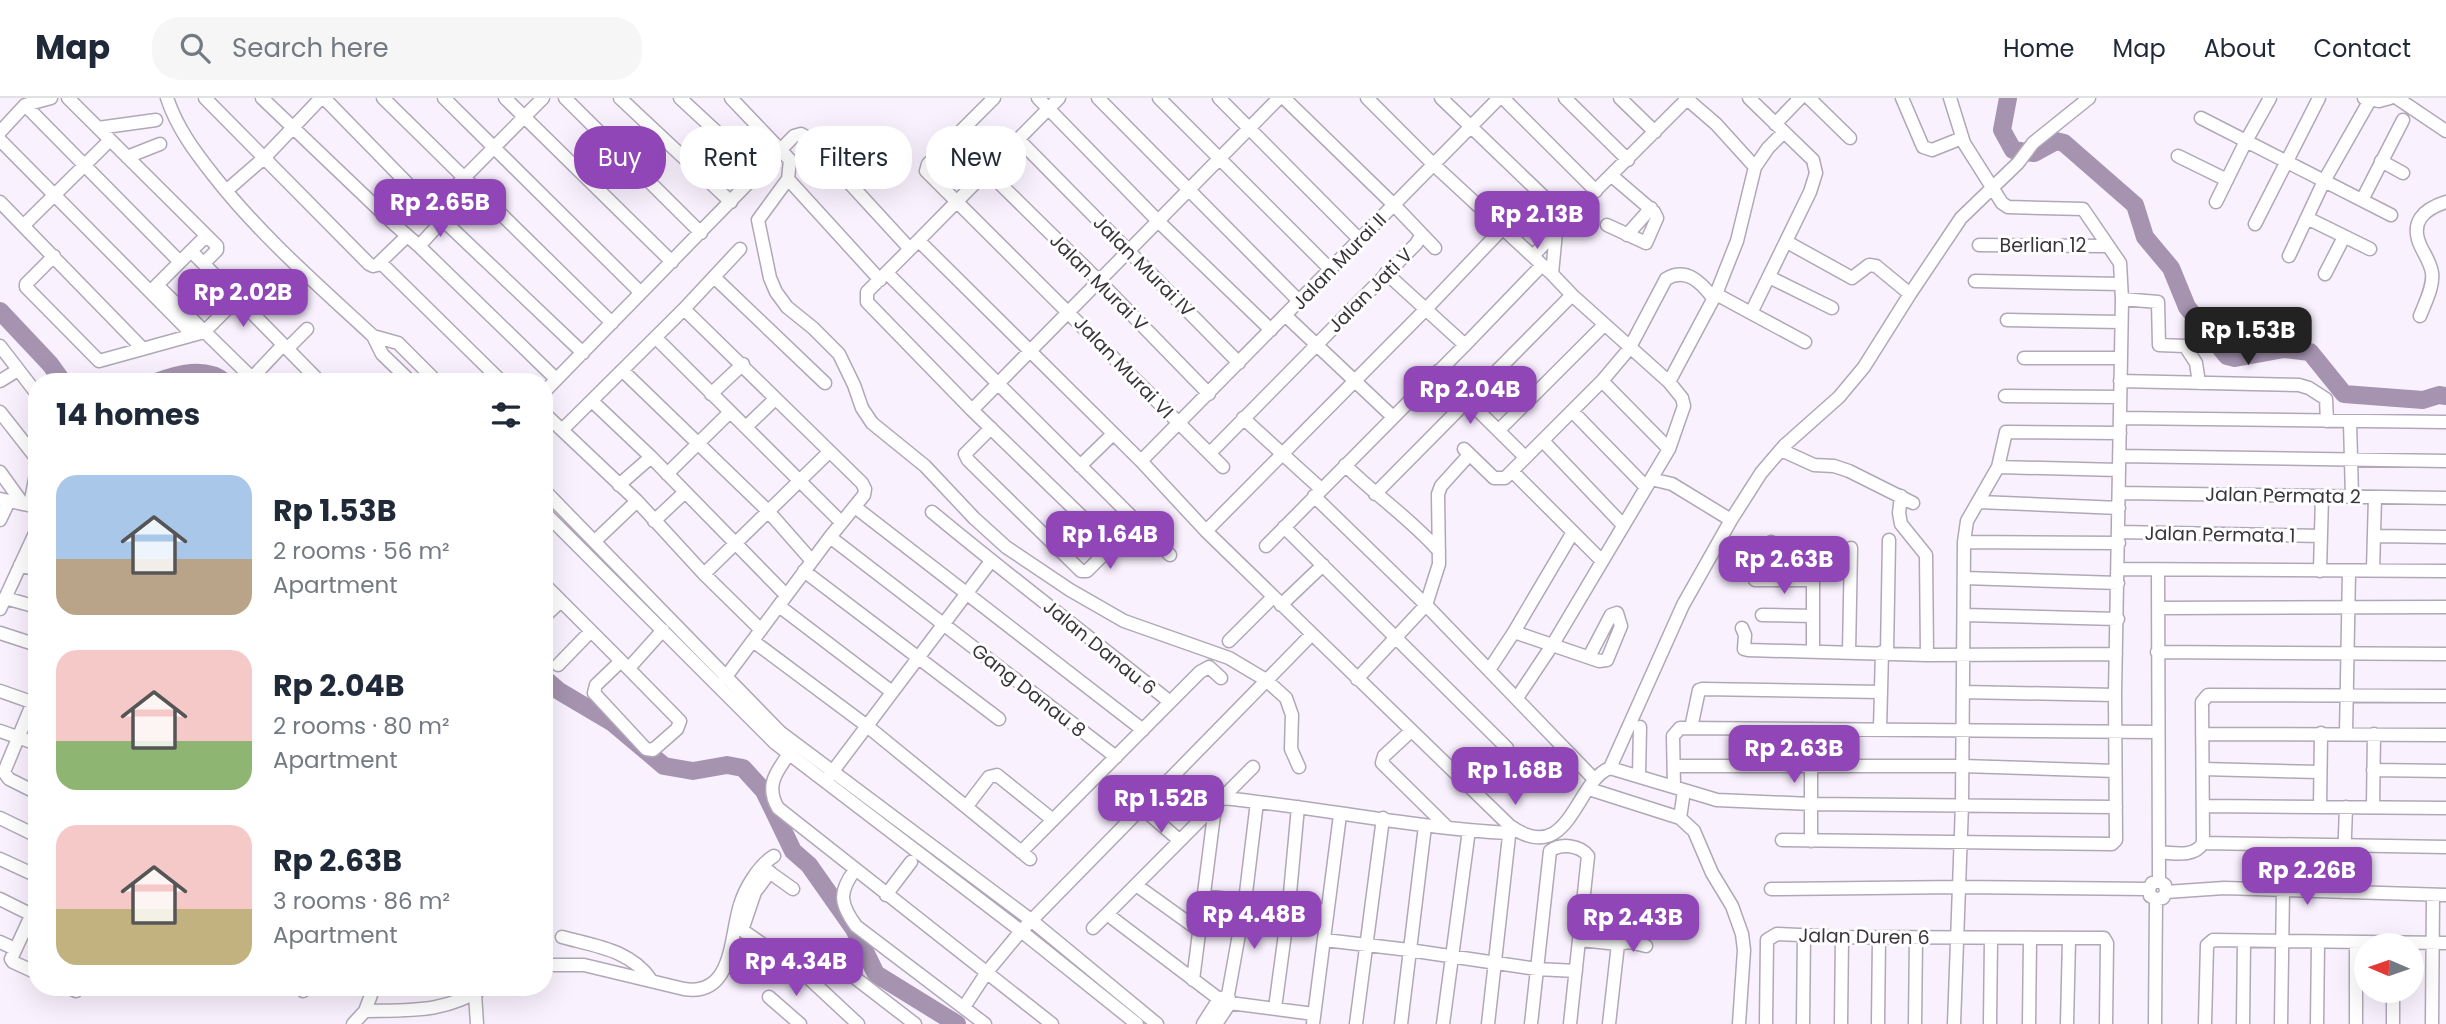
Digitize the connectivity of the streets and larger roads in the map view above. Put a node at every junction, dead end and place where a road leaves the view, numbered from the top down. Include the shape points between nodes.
1 (51, 98) edge
2 (68, 98) edge
3 (167, 98) edge
4 (205, 98) edge
5 (262, 98) edge
6 (323, 98) edge
7 (383, 98) edge
8 (444, 98) edge
9 (505, 98) edge
10 (543, 98) edge
11 (565, 98) edge
12 (620, 98) edge
13 (680, 98) edge
14 (731, 98) edge
15 (994, 98) edge
16 (1038, 98) edge
17 (1059, 98) edge
18 (1098, 98) edge
19 (1159, 98) edge
20 (1219, 98) edge
21 (1279, 98) edge
22 (1284, 98) edge
23 (1367, 98) edge
24 (1441, 98) edge
25 (1501, 98) edge
26 (1565, 98) edge
27 (1620, 98) edge
28 (1749, 98) edge
29 (1902, 98) edge
30 (1950, 98) edge
31 (2089, 98) edge
32 (2253, 98) edge
33 (2319, 98) edge
34 (2390, 98) edge
35 (2397, 98) edge
36 (1687, 99) edge
37 (1809, 99) edge
38 (2367, 99) edge
39 (2268, 101) edge
40 (25, 105) junction
41 (1049, 110) junction
42 (523, 117) junction
43 (2201, 118) dead end
44 (156, 120) dead end
45 (2403, 120) dead end
46 (710, 126) edge
47 (1470, 126) junction
48 (98, 128) junction
49 (292, 128) junction
50 (1250, 128) junction
51 (1779, 128) junction
52 (2446, 131) edge
53 (0, 132) edge
54 (1026, 132) edge
55 (1654, 132) junction
56 (1850, 138) dead end
57 (1962, 138) junction
58 (0, 140) edge
59 (110, 140) junction
60 (2246, 141) junction
61 (160, 144) dead end
62 (494, 147) junction
63 (1026, 147) edge
64 (782, 149) junction
65 (2178, 156) dead end
66 (127, 157) junction
67 (265, 157) junction
68 (1221, 158) junction
69 (1628, 160) junction
70 (2381, 161) junction
71 (2287, 162) junction
72 (1433, 164) junction
73 (85, 166) junction
74 (1755, 167) junction
75 (2403, 173) dead end
76 (1612, 176) junction
77 (465, 178) junction
78 (788, 179) junction
79 (2227, 180) junction
80 (2324, 181) junction
81 (1994, 188) junction
82 (744, 189) edge
83 (969, 189) edge
84 (1005, 189) edge
85 (1189, 190) junction
86 (226, 191) junction
87 (1596, 191) junction
88 (418, 193) junction
89 (55, 197) junction
90 (2362, 200) junction
91 (0, 202) edge
92 (731, 202) junction
93 (956, 202) junction
94 (2216, 202) dead end
95 (2446, 202) edge
96 (1394, 205) junction
97 (434, 208) junction
98 (1651, 208) junction
99 (2391, 215) dead end
100 (2306, 218) junction
101 (1567, 219) junction
102 (443, 220) junction
103 (1159, 222) junction
104 (394, 224) junction
105 (2255, 224) dead end
106 (24, 225) junction
107 (1607, 225) dead end
108 (1503, 228) junction
109 (1556, 231) junction
110 (701, 233) junction
111 (1627, 235) junction
112 (206, 236) junction
113 (407, 236) junction
114 (1421, 236) junction
115 (2344, 237) junction
116 (1359, 239) junction
117 (1787, 242) junction
118 (915, 245) junction
119 (1979, 245) dead end
120 (419, 246) junction
121 (2107, 246) junction
122 (1435, 248) dead end
123 (740, 249) dead end
124 (2370, 249) dead end
125 (191, 251) junction
126 (1130, 251) junction
127 (54, 256) junction
128 (2289, 256) dead end
129 (180, 262) junction
130 (380, 262) junction
131 (672, 262) junction
132 (204, 263) junction
133 (1542, 265) junction
134 (1330, 269) junction
135 (1386, 272) junction
136 (2325, 274) dead end
137 (714, 276) junction
138 (884, 277) junction
139 (1769, 277) junction
140 (1099, 281) junction
141 (1975, 281) dead end
142 (2121, 284) junction
143 (154, 288) junction
144 (641, 293) junction
145 (1910, 294) junction
146 (1572, 295) junction
147 (1714, 296) junction
148 (237, 299) junction
149 (2122, 299) junction
150 (1299, 301) junction
151 (1832, 308) dead end
152 (684, 309) junction
153 (1425, 310) junction
154 (1069, 311) junction
155 (1751, 313) junction
156 (1286, 316) junction
157 (2420, 316) dead end
158 (2007, 320) dead end
159 (2121, 321) junction
160 (612, 323) junction
161 (1604, 325) junction
162 (307, 329) dead end
163 (1271, 330) junction
164 (199, 334) junction
165 (373, 336) junction
166 (656, 338) junction
167 (1805, 342) dead end
168 (1316, 343) junction
169 (1465, 345) junction
170 (0, 346) edge
171 (285, 347) junction
172 (144, 349) junction
173 (1629, 349) junction
174 (1031, 352) junction
175 (583, 353) junction
176 (2024, 358) dead end
177 (2120, 358) junction
178 (1239, 362) junction
179 (743, 364) junction
180 (18, 370) junction
181 (623, 371) junction
182 (1438, 372) junction
183 (246, 373) edge
184 (261, 373) edge
185 (311, 373) edge
186 (402, 373) edge
187 (428, 373) edge
188 (493, 373) edge
189 (550, 373) edge
190 (553, 376) edge
191 (556, 379) junction
192 (1354, 379) junction
193 (2120, 380) junction
194 (1602, 381) junction
195 (0, 382) edge
196 (553, 382) edge
197 (1669, 382) junction
198 (28, 383) edge
199 (825, 383) dead end
200 (998, 383) junction
201 (2199, 383) junction
202 (711, 394) junction
203 (1209, 394) junction
204 (2005, 396) dead end
205 (2120, 397) junction
206 (775, 399) junction
207 (592, 401) junction
208 (1469, 402) junction
209 (972, 410) junction
210 (1572, 411) junction
211 (0, 412) edge
212 (730, 412) junction
213 (1393, 417) junction
214 (1243, 418) junction
215 (2120, 418) junction
216 (553, 421) edge
217 (2327, 421) junction
218 (2350, 422) junction
219 (2446, 422) edge
220 (1179, 424) junction
221 (746, 427) junction
222 (991, 428) junction
223 (562, 430) junction
224 (1499, 430) junction
225 (2120, 433) junction
226 (1113, 434) junction
227 (1543, 441) junction
228 (698, 443) junction
229 (28, 448) edge
230 (1669, 449) junction
231 (1781, 450) junction
232 (829, 452) junction
233 (1210, 453) junction
234 (1282, 453) junction
235 (2119, 456) junction
236 (651, 457) junction
237 (1525, 457) junction
238 (2351, 460) junction
239 (1142, 461) junction
240 (2446, 461) edge
241 (1345, 464) junction
242 (1080, 466) junction
243 (1223, 467) dead end
244 (1998, 467) junction
245 (2119, 470) junction
246 (0, 472) edge
247 (1513, 472) junction
248 (667, 474) junction
249 (799, 482) junction
250 (1648, 483) junction
251 (619, 485) junction
252 (685, 492) junction
253 (1318, 493) junction
254 (2120, 493) junction
255 (1375, 494) junction
256 (1901, 496) junction
257 (2322, 496) junction
258 (2351, 497) junction
259 (2375, 497) junction
260 (2446, 498) edge
261 (553, 499) edge
262 (4, 500) edge
263 (637, 501) junction
264 (1979, 502) junction
265 (28, 503) edge
266 (1913, 503) dead end
267 (28, 505) edge
268 (855, 507) junction
269 (2119, 508) junction
270 (768, 511) junction
271 (932, 512) dead end
272 (1129, 516) junction
273 (0, 520) edge
274 (1731, 520) junction
275 (553, 521) edge
276 (654, 521) junction
277 (841, 522) junction
278 (1623, 525) junction
279 (1284, 527) junction
280 (1206, 531) junction
281 (1573, 532) junction
282 (2321, 536) junction
283 (2375, 536) junction
284 (830, 537) junction
285 (2119, 537) junction
286 (2446, 537) edge
287 (1105, 539) junction
288 (1889, 540) dead end
289 (595, 541) junction
290 (1771, 542) dead end
291 (1964, 542) junction
292 (734, 543) junction
293 (1266, 545) dead end
294 (28, 548) edge
295 (1851, 548) dead end
296 (1440, 551) junction
297 (1170, 555) dead end
298 (1601, 560) junction
299 (990, 561) junction
300 (1813, 563) dead end
301 (1323, 565) junction
302 (808, 566) junction
303 (2118, 569) junction
304 (18, 570) junction
305 (28, 570) edge
306 (2158, 570) junction
307 (2320, 570) junction
308 (2373, 570) junction
309 (2349, 571) junction
310 (2446, 571) edge
311 (0, 573) edge
312 (704, 574) junction
313 (1964, 578) junction
314 (1772, 579) junction
315 (1755, 580) dead end
316 (1813, 580) junction
317 (2118, 583) junction
318 (553, 593) edge
319 (966, 593) junction
320 (561, 601) junction
321 (782, 601) junction
322 (1277, 601) junction
323 (3, 603) edge
324 (1426, 604) junction
325 (28, 606) edge
326 (2348, 607) junction
327 (2446, 607) edge
328 (2158, 608) junction
329 (553, 609) edge
330 (1762, 615) dead end
331 (1964, 615) junction
332 (1813, 616) junction
333 (2118, 618) junction
334 (943, 624) junction
335 (1742, 628) dead end
336 (663, 631) junction
337 (590, 632) junction
338 (1514, 632) junction
339 (0, 633) edge
340 (757, 635) junction
341 (1311, 635) junction
342 (1396, 636) junction
343 (1229, 640) dead end
344 (28, 642) edge
345 (1553, 644) junction
346 (1813, 652) junction
347 (1849, 652) junction
348 (1885, 652) junction
349 (2158, 652) junction
350 (2347, 653) junction
351 (1964, 654) junction
352 (2116, 654) junction
353 (2446, 654) edge
354 (1927, 655) junction
355 (1589, 657) dead end
356 (918, 658) junction
357 (558, 664) dead end
358 (625, 665) junction
359 (1489, 670) junction
360 (725, 678) junction
361 (1221, 678) dead end
362 (1357, 679) junction
363 (1266, 680) junction
364 (0, 691) edge
365 (1963, 691) junction
366 (892, 692) junction
367 (1881, 692) junction
368 (2115, 695) junction
369 (2347, 696) junction
370 (2446, 696) edge
371 (1517, 698) junction
372 (28, 701) edge
373 (1170, 702) junction
374 (28, 718) edge
375 (999, 719) dead end
376 (867, 726) junction
377 (1640, 727) dead end
378 (1691, 728) junction
379 (1811, 729) junction
380 (1880, 729) junction
381 (1963, 729) junction
382 (1143, 730) junction
383 (0, 731) edge
384 (1411, 731) junction
385 (2115, 731) junction
386 (2157, 732) junction
387 (2320, 733) junction
388 (2346, 733) junction
389 (2202, 734) junction
390 (2374, 734) junction
391 (2446, 735) edge
392 (19, 738) junction
393 (28, 741) edge
394 (1507, 748) dead end
395 (789, 754) junction
396 (1116, 757) junction
397 (1674, 766) junction
398 (1811, 766) junction
399 (1962, 766) junction
400 (1253, 767) dead end
401 (1298, 767) dead end
402 (1610, 768) junction
403 (2203, 769) junction
404 (2373, 770) junction
405 (2115, 771) junction
406 (2446, 771) edge
407 (2320, 772) junction
408 (1639, 775) junction
409 (2, 776) edge
410 (829, 777) junction
411 (1591, 784) junction
412 (28, 789) edge
413 (1679, 789) junction
414 (1258, 802) junction
415 (1218, 803) junction
416 (1811, 804) junction
417 (1962, 805) junction
418 (967, 806) junction
419 (2204, 806) junction
420 (1141, 807) junction
421 (1298, 807) junction
422 (2116, 807) junction
423 (2320, 807) junction
424 (2346, 807) junction
425 (2373, 807) junction
426 (2446, 808) edge
427 (1340, 815) junction
428 (0, 818) edge
429 (1383, 818) junction
430 (1680, 818) junction
431 (1053, 820) junction
432 (1425, 826) junction
433 (1448, 828) junction
434 (1469, 830) junction
435 (1510, 830) junction
436 (28, 832) edge
437 (1179, 840) junction
438 (1782, 840) dead end
439 (1811, 841) junction
440 (1961, 842) junction
441 (2203, 844) junction
442 (2344, 846) junction
443 (2446, 847) edge
444 (2159, 852) junction
445 (774, 856) dead end
446 (0, 859) edge
447 (911, 862) dead end
448 (766, 869) junction
449 (855, 870) junction
450 (28, 872) edge
451 (1136, 886) junction
452 (1959, 887) junction
453 (1770, 889) dead end
454 (2283, 889) junction
455 (793, 890) dead end
456 (2158, 890) junction
457 (2343, 892) junction
458 (886, 895) junction
459 (2440, 895) edge
460 (1204, 896) junction
461 (0, 899) edge
462 (1245, 901) junction
463 (1289, 906) junction
464 (28, 909) edge
465 (1326, 911) junction
466 (1107, 914) junction
467 (1031, 920) junction
468 (28, 925) edge
469 (1093, 928) dead end
470 (1021, 931) junction
471 (1200, 931) junction
472 (1804, 935) junction
473 (562, 937) dead end
474 (1842, 937) junction
475 (1879, 937) junction
476 (1956, 937) junction
477 (1916, 938) junction
478 (1991, 939) junction
479 (2030, 939) junction
480 (2068, 939) junction
481 (1325, 940) junction
482 (1581, 940) junction
483 (0, 942) edge
484 (2244, 942) junction
485 (2282, 942) junction
486 (2318, 943) junction
487 (2354, 943) edge
488 (2440, 943) edge
489 (1618, 944) junction
490 (1366, 946) junction
491 (1646, 946) dead end
492 (15, 949) junction
493 (1409, 950) junction
494 (1451, 956) junction
495 (1495, 962) junction
496 (553, 965) edge
497 (841, 967) dead end
498 (28, 969) edge
499 (1537, 969) junction
500 (1576, 971) junction
501 (987, 972) junction
502 (651, 980) junction
503 (1193, 980) junction
504 (364, 996) edge
505 (371, 996) edge
506 (468, 996) edge
507 (479, 996) edge
508 (769, 997) dead end
509 (1226, 999) junction
510 (2356, 1003) edge
511 (2393, 1003) edge
512 (367, 1007) junction
513 (964, 1007) junction
514 (1275, 1009) junction
515 (1314, 1019) edge
516 (353, 1024) edge
517 (477, 1024) edge
518 (800, 1024) edge
519 (858, 1024) edge
520 (915, 1024) edge
521 (985, 1024) edge
522 (1052, 1024) edge
523 (1137, 1024) edge
524 (1157, 1024) edge
525 (1203, 1024) edge
526 (1216, 1024) edge
527 (1356, 1024) edge
528 (1401, 1024) edge
529 (1443, 1024) edge
530 (1488, 1024) edge
531 (1531, 1024) edge
532 (1570, 1024) edge
533 (1609, 1024) edge
534 (1739, 1024) edge
535 (1766, 1024) edge
536 (1803, 1024) edge
537 (1841, 1024) edge
538 (1878, 1024) edge
539 (1915, 1024) edge
540 (1954, 1024) edge
541 (1990, 1024) edge
542 (2029, 1024) edge
543 (2067, 1024) edge
544 (2106, 1024) edge
545 (2155, 1024) edge
546 (2206, 1024) edge
547 (2243, 1024) edge
548 (2281, 1024) edge
549 (2317, 1024) edge
550 (2356, 1024) edge
551 (2393, 1024) edge
552 (2432, 1024) edge

1 - 40 street
2 - 48 street
3 - 86 street via 184,134
4 - 67 street
5 - 49 street
6 - 49 street
6 - 88 street
7 - 77 street
8 - 62 street
9 - 42 street
10 - 42 street
11 - 110 street
12 - 92 street
13 - 46 street
14 - 64 street
15 - 93 street, Jalan Murai VI via 927,165 926,171
16 - 41 street
17 - 41 street
18 - 85 street
19 - 68 street
20 - 50 street
21 - 50 street
22 - 96 street
23 - 72 street
24 - 47 street
25 - 47 street, Jalan Murai II
25 - 87 street
26 - 69 street
27 - 55 street
28 - 51 street
29 - 57 street via 1923,147 1933,150
30 - 57 street
31 - 81 street via 2033,144
32 - 39 street
33 - 71 street
34 - 38 street
35 - 52 street
36 - 55 street
36 - 74 street
37 - 51 street
37 - 56 street
38 - 80 street
39 - 60 street
40 - 53 street
40 - 73 street
41 - 54 street
41 - 103 street
42 - 62 street
42 - 131 street
43 - 60 street
44 - 48 street
45 - 70 street
47 - 72 street, Jalan Murai II
47 - 101 street
48 - 59 street
49 - 67 street
49 - 104 street
50 - 68 street
50 - 116 street
51 - 74 street
51 - 117 street via 1813,160 1816,173
55 - 69 street
57 - 81 street
58 - 89 street
59 - 66 street
59 - 73 street
60 - 71 street
60 - 79 street
61 - 66 street
62 - 77 street
62 - 144 street
63 - 126 street, Jalan Murai IV
64 - 78 street via 790,160
64 - 118 street via 794,136 804,135
65 - 79 street
66 - 112 street
67 - 86 street
67 - 130 street via 369,264
68 - 85 street
68 - 134 street
69 - 76 street
70 - 75 street
70 - 90 street
71 - 80 street
71 - 105 street
72 - 96 street, Jalan Murai II
72 - 108 street
73 - 89 street
73 - 129 street
74 - 147 street via 1737,241
76 - 87 street
76 - 98 street
77 - 97 street
77 - 160 street
78 - 138 street
78 - 363 street via 758,217 770,278 787,307 842,359 872,423 930,471 1006,547 1070,590 1124,621 1229,658
79 - 94 street
80 - 90 street
80 - 100 street
81 - 121 street via 2008,207 2083,209
81 - 145 street via 1961,218
82 - 92 street
83 - 93 street
84 - 140 street, Jalan Murai V
85 - 103 street
85 - 150 street
86 - 165 street via 252,223
87 - 101 street
88 - 97 street
88 - 104 street
89 - 106 street
89 - 143 street
90 - 99 street
91 - 106 street
92 - 110 street
93 - 118 street
93 - 154 street, Jalan Murai VI
95 - 157 street via 2422,214 2417,228 2432,275
96 - 114 street
96 - 116 street, Jalan Murai II
97 - 102 street
98 - 111 street
98 - 111 street via 1657,218 1648,241
100 - 115 street
100 - 128 street
101 - 109 street
102 - 120 street
102 - 175 street
103 - 126 street
103 - 163 street
104 - 113 street
106 - 127 street
107 - 111 street
108 - 133 street
108 - 153 street
109 - 133 street
109 - 133 street
110 - 131 street
112 - 125 street
112 - 132 street via 218,248
113 - 120 street
113 - 130 street
114 - 122 street
114 - 135 street, Jalan Jati V
115 - 124 street
115 - 136 street
116 - 134 street, Jalan Murai II
117 - 139 street
117 - 145 street via 1852,278 1869,265 1876,267
118 - 138 street
118 - 174 street
119 - 121 street, Berlian 12
120 - 189 street
121 - 142 street via 2120,263
123 - 137 street
125 - 129 street
125 - 132 street
126 - 140 street
126 - 178 street, Jalan Murai IV
127 - 172 street
127 - 172 street via 26,284 27,289 98,360
129 - 143 street
130 - 188 street
131 - 144 street
132 - 148 street
133 - 146 street
133 - 169 street
134 - 150 street, Jalan Murai II
135 - 153 street
135 - 168 street, Jalan Jati V
137 - 152 street
137 - 199 street
138 - 200 street
138 - 209 street via 866,292 867,302
139 - 151 street
139 - 155 street
140 - 154 street
140 - 203 street, Jalan Murai V
141 - 142 street
142 - 149 street
143 - 164 street
144 - 160 street
145 - 231 street via 1864,368
146 - 161 street
146 - 208 street
147 - 155 street
147 - 173 street via 1703,284 1674,274 1666,279
147 - 197 street
148 - 164 street
148 - 171 street
149 - 159 street
149 - 201 street via 2158,302 2160,345 2185,346 2196,363
150 - 156 street, Jalan Murai II
152 - 166 street
152 - 179 street
153 - 169 street
153 - 192 street
154 - 174 street
154 - 220 street, Jalan Murai VI
155 - 167 street
156 - 163 street, Jalan Murai II
156 - 168 street
158 - 159 street
159 - 177 street
160 - 175 street
161 - 173 street
161 - 224 street
162 - 171 street
163 - 178 street, Jalan Murai II
164 - 172 street
164 - 183 street
165 - 186 street via 382,354
165 - 187 street via 398,343
166 - 181 street
166 - 202 street
168 - 192 street
168 - 214 street, Jalan Jati V
169 - 182 street
170 - 180 street
171 - 184 street
171 - 185 street
173 - 194 street
173 - 197 street
174 - 200 street
174 - 226 street
175 - 191 street
176 - 177 street
177 - 193 street
178 - 203 street, Jalan Murai II
179 - 202 street
179 - 206 street
180 - 195 street
180 - 198 street
181 - 207 street
181 - 228 street
182 - 208 street
182 - 213 street
190 - 191 street
191 - 196 street
192 - 213 street
192 - 234 street
193 - 201 street
193 - 205 street
194 - 210 street
194 - 230 street
197 - 230 street via 1684,406
200 - 209 street
200 - 242 street
201 - 217 street via 2304,387 2326,399
202 - 212 street
203 - 220 street, Jalan Murai II
204 - 205 street
205 - 215 street
206 - 221 street
206 - 232 street
207 - 223 street
207 - 236 street
208 - 224 street
208 - 255 street
209 - 222 street
210 - 227 street
210 - 250 street
211 - 229 street
212 - 221 street
212 - 228 street
213 - 241 street
214 - 233 street, Jalan Jati V
214 - 234 street
215 - 217 street
215 - 225 street
216 - 223 street
217 - 218 street
218 - 219 street
218 - 238 street
220 - 233 street, Jalan Murai VI
220 - 239 street, Jalan Murai II
221 - 249 street
222 - 287 street
222 - 287 street via 965,454 968,460 1081,571 1087,571 1107,551
223 - 251 street
224 - 237 street
225 - 235 street
225 - 244 street via 2006,432
226 - 239 street
226 - 242 street
227 - 237 street
227 - 278 street
228 - 248 street
228 - 270 street
230 - 250 street
231 - 256 street via 1814,465 1849,471
231 - 274 street
232 - 249 street
232 - 268 street via 865,489
233 - 243 street, Jalan Murai VI
234 - 253 street
234 - 280 street
235 - 238 street
235 - 245 street
236 - 248 street
236 - 251 street
237 - 247 street
238 - 240 street
238 - 258 street
239 - 280 street
241 - 253 street
241 - 255 street
242 - 272 street
244 - 245 street
244 - 264 street
245 - 254 street
246 - 265 street
247 - 281 street
247 - 296 street via 1494,478 1467,452 1438,494
248 - 252 street
249 - 270 street
249 - 277 street
250 - 274 street via 1672,484
250 - 278 street
251 - 263 street
252 - 276 street
252 - 292 street
253 - 279 street
253 - 324 street
254 - 257 street, Jalan Permata 2
254 - 269 street
255 - 296 street
256 - 266 street
256 - 354 street via 1901,524 1926,555
257 - 258 street, Jalan Permata 2
257 - 282 street
258 - 259 street, Jalan Permata 2
259 - 260 street, Jalan Permata 2
259 - 283 street
261 - 289 street
262 - 267 street
262 - 273 street
263 - 276 street
263 - 289 street
264 - 269 street
264 - 291 street via 1967,521
268 - 277 street
268 - 319 street
269 - 285 street
270 - 292 street
270 - 302 street
271 - 299 street, Jalan Danau 6
272 - 287 street
272 - 297 street
274 - 402 street via 1683,605
275 - 336 street
276 - 312 street
277 - 284 street
278 - 298 street
279 - 293 street
279 - 301 street
280 - 322 street
281 - 298 street
281 - 338 street
282 - 285 street, Jalan Permata 1
282 - 307 street
283 - 286 street
283 - 308 street
284 - 302 street
284 - 334 street, Gang Danau 8
285 - 291 street, Jalan Permata 1
285 - 303 street
288 - 348 street
289 - 360 street
290 - 314 street
291 - 313 street
292 - 312 street
292 - 321 street
294 - 304 street
295 - 347 street
296 - 324 street
298 - 345 street
299 - 319 street
299 - 373 street, Jalan Danau 6
300 - 316 street
301 - 322 street
301 - 342 street
302 - 321 street
302 - 356 street
303 - 306 street
303 - 317 street
304 - 305 street
304 - 311 street
304 - 323 street
306 - 307 street
306 - 328 street
307 - 309 street
308 - 309 street
308 - 310 street
309 - 326 street
312 - 340 street
313 - 317 street
313 - 331 street
314 - 315 street
314 - 316 street
316 - 332 street
317 - 333 street
318 - 320 street
319 - 334 street
319 - 382 street
320 - 329 street
320 - 337 street
321 - 340 street
321 - 366 street
322 - 341 street
322 - 343 street
323 - 325 street
324 - 342 street
324 - 359 street
326 - 327 street
326 - 328 street
326 - 350 street
328 - 349 street
330 - 332 street
331 - 333 street
331 - 351 street
332 - 346 street
333 - 352 street
334 - 356 street
334 - 396 street, Gang Danau 8
335 - 346 street via 1745,650
336 - 358 street
336 - 395 street
337 - 357 street
337 - 358 street
338 - 345 street
338 - 359 street
339 - 344 street
340 - 360 street
340 - 376 street
341 - 362 street
341 - 363 street
342 - 362 street
342 - 394 street
345 - 355 street
345 - 371 street
346 - 347 street
347 - 348 street
348 - 354 street
348 - 367 street
349 - 350 street
349 - 386 street
350 - 353 street
350 - 369 street
351 - 352 street
351 - 354 street
351 - 365 street
352 - 368 street
356 - 366 street
356 - 375 street
358 - 358 street via 680,721 653,750 646,749 594,693 596,685
359 - 371 street
360 - 410 street
361 - 373 street via 1206,668
362 - 384 street
363 - 401 street via 1289,706 1291,749
363 - 420 street
364 - 372 street
365 - 368 street
365 - 381 street
366 - 376 street
367 - 378 street via 1702,688
367 - 380 street
368 - 385 street
369 - 370 street
369 - 388 street
369 - 389 street via 2208,695 2202,702
371 - 411 street
373 - 382 street
374 - 392 street
376 - 410 street
376 - 418 street
377 - 408 street
378 - 379 street
378 - 397 street via 1680,728 1673,736
379 - 380 street
379 - 398 street
380 - 381 street
381 - 385 street
381 - 399 street
382 - 396 street
383 - 392 street
384 - 433 street via 1382,763
384 - 435 street
385 - 386 street
385 - 405 street
386 - 444 street
387 - 388 street
387 - 389 street
387 - 407 street
388 - 390 street
389 - 403 street
390 - 391 street
390 - 404 street
392 - 393 street
392 - 409 street
395 - 410 street
395 - 449 street via 772,781 774,801
396 - 431 street
397 - 398 street
397 - 413 street
398 - 399 street
398 - 416 street
399 - 405 street
399 - 417 street
400 - 415 street
402 - 408 street
402 - 411 street
403 - 407 street
403 - 419 street
404 - 406 street
404 - 425 street
405 - 422 street
407 - 423 street
408 - 413 street
409 - 412 street
410 - 467 street
410 - 470 street
411 - 430 street
411 - 435 street via 1567,821 1548,835 1531,837
413 - 416 street via 1717,800
413 - 430 street
414 - 415 street
414 - 421 street
414 - 462 street
415 - 437 street
415 - 460 street
416 - 417 street
416 - 439 street
417 - 422 street
417 - 440 street
418 - 431 street via 989,776 997,775
418 - 431 street via 1026,856
419 - 423 street
419 - 441 street
420 - 437 street
420 - 467 street
421 - 427 street
421 - 463 street
422 - 440 street via 2116,840 2112,844
423 - 424 street
424 - 425 street
424 - 442 street
425 - 426 street
427 - 429 street
427 - 465 street
428 - 436 street
429 - 432 street
429 - 490 street
430 - 534 street via 1694,831 1742,934
432 - 433 street
432 - 493 street
433 - 434 street
434 - 435 street
434 - 494 street
435 - 495 street
437 - 451 street
438 - 439 street
439 - 440 street
440 - 452 street
441 - 442 street
441 - 444 street via 2192,853
442 - 443 street
442 - 457 street
444 - 456 street
445 - 448 street
446 - 450 street
447 - 458 street
448 - 455 street
448 - 502 street via 740,903 726,967 717,978 696,990
448 - 519 street via 742,930 800,970
449 - 458 street
449 - 513 street via 844,885 843,899 856,926
451 - 466 street
451 - 471 street
452 - 453 street
452 - 456 street
452 - 476 street
454 - 456 street
454 - 457 street
454 - 485 street
456 - 545 street
457 - 459 street
458 - 501 street
459 - 488 street
460 - 462 street
460 - 471 street
461 - 464 street
462 - 463 street
462 - 509 street
463 - 465 street
463 - 514 street
465 - 481 street
466 - 469 street
466 - 503 street
467 - 470 street
467 - 524 street
468 - 492 street
470 - 501 street
470 - 523 street
471 - 503 street
472 - 474 street, Jalan Duren 6
472 - 535 street, Jalan Duren 6 via 1767,940
472 - 536 street
473 - 502 street via 625,956
474 - 475 street, Jalan Duren 6
474 - 537 street
475 - 477 street, Jalan Duren 6
475 - 538 street
476 - 477 street, Jalan Duren 6
476 - 478 street, Jalan Duren 6
476 - 540 street
477 - 539 street
478 - 479 street, Jalan Duren 6
478 - 541 street
479 - 480 street, Jalan Duren 6
479 - 542 street
480 - 543 street
480 - 544 street, Jalan Duren 6 via 2106,940
481 - 490 street
481 - 515 street
482 - 489 street
482 - 499 street via 1588,856 1582,849 1556,846 1550,851
482 - 500 street
483 - 492 street
484 - 485 street
484 - 546 street via 2213,940 2207,945
484 - 547 street
485 - 486 street
485 - 548 street
486 - 487 street
486 - 549 street
488 - 552 street
489 - 491 street
489 - 533 street
490 - 493 street
490 - 527 street
492 - 498 street via 11,959
493 - 494 street
493 - 528 street
494 - 495 street
494 - 529 street
495 - 499 street
495 - 530 street
496 - 502 street via 584,965
497 - 520 street
499 - 500 street
499 - 531 street
500 - 532 street
501 - 513 street
501 - 522 street
503 - 509 street
504 - 512 street
505 - 512 street
506 - 512 street via 431,1009
507 - 517 street
508 - 518 street
509 - 514 street
509 - 525 street
509 - 526 street
510 - 550 street
511 - 551 street
512 - 516 street
513 - 521 street
514 - 515 street

